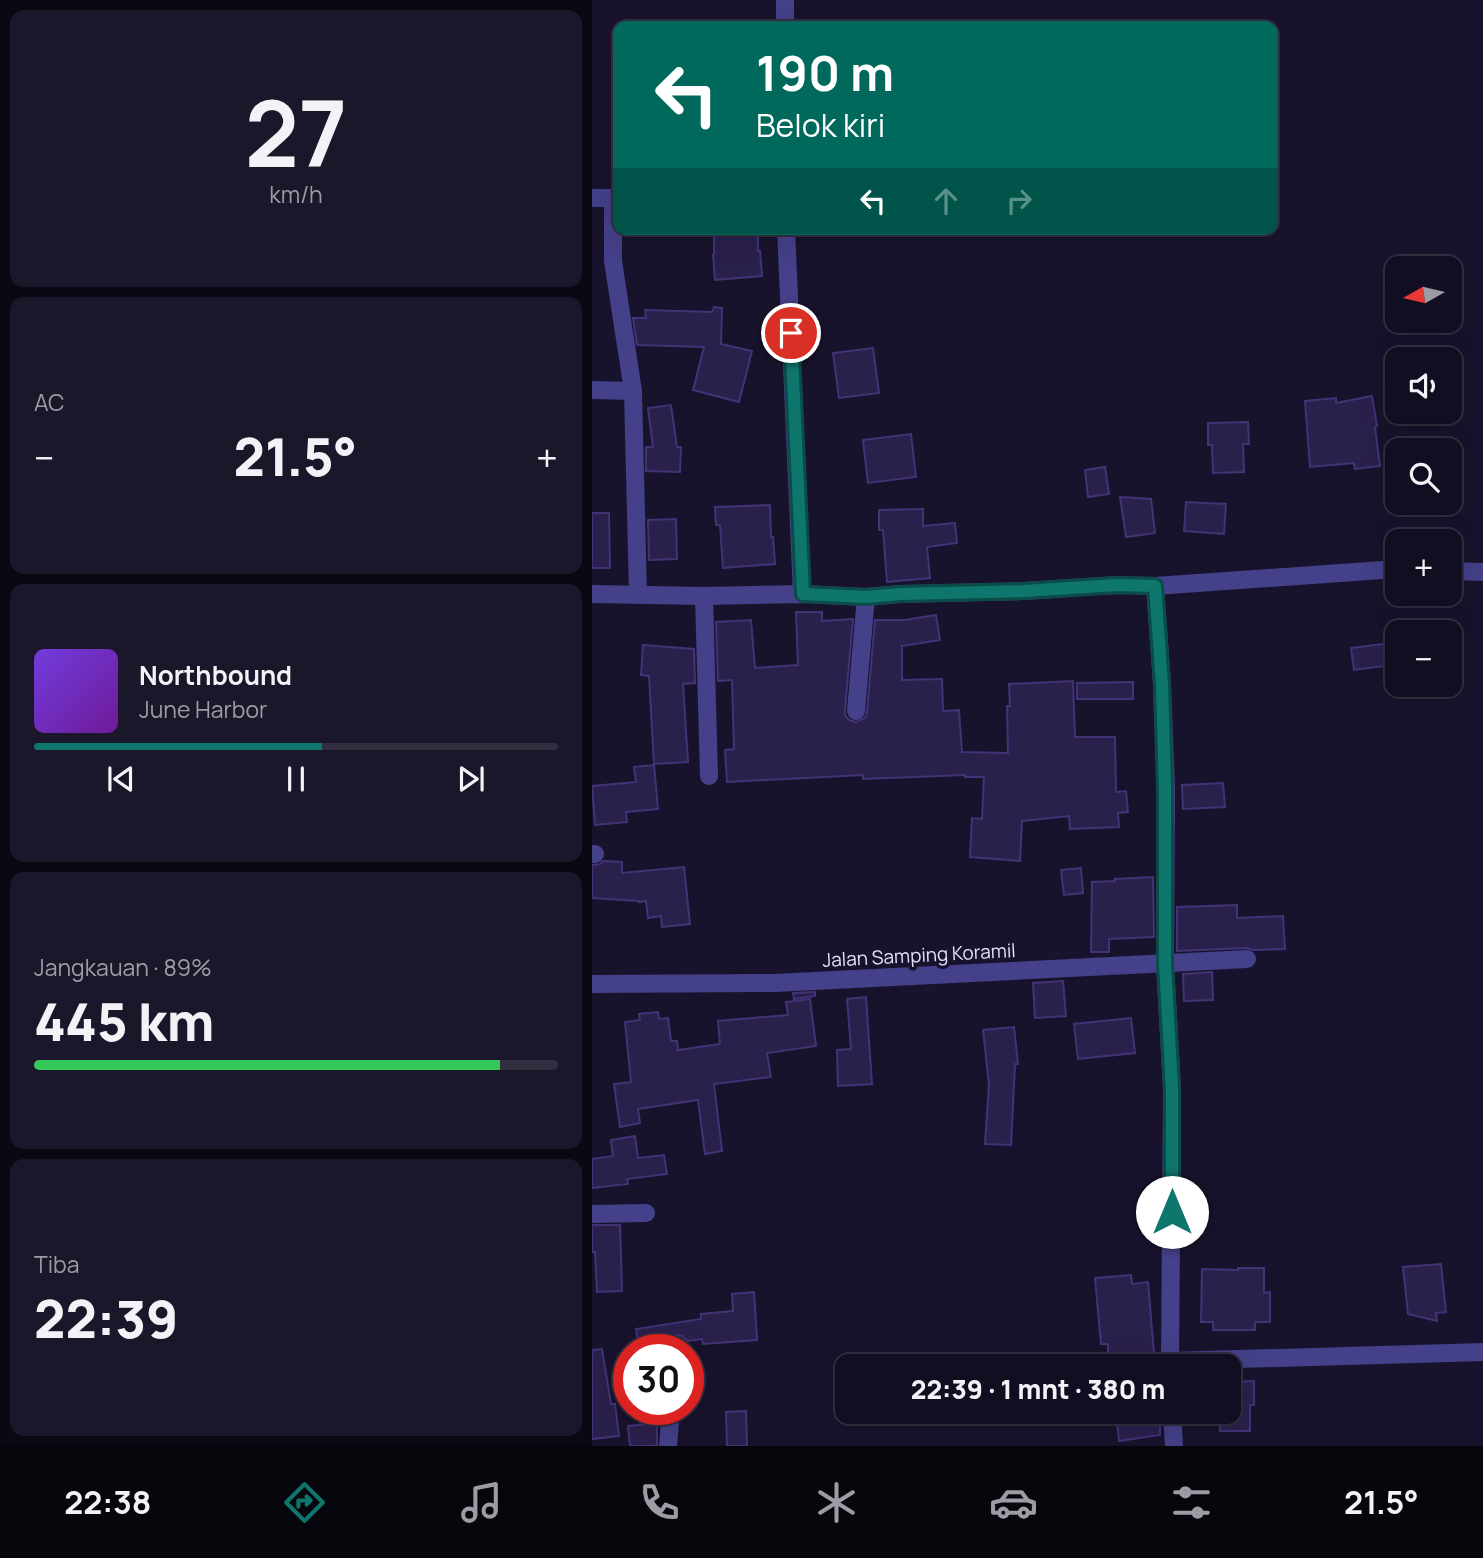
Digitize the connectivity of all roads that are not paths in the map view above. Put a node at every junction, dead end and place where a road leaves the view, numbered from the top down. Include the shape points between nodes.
1 (785, 0) edge
2 (785, 21) edge
3 (592, 198) edge
4 (613, 198) edge
5 (614, 235) edge
6 (786, 235) edge
7 (592, 390) edge
8 (633, 391) junction
9 (1385, 570) edge
10 (1462, 571) edge
11 (1483, 572) edge
12 (1155, 586) junction
13 (592, 594) edge
14 (803, 594) junction
15 (638, 595) junction
16 (704, 596) junction
17 (866, 597) junction
18 (856, 711) dead end
19 (709, 776) dead end
20 (1247, 959) dead end
21 (1165, 964) junction
22 (592, 984) edge
23 (592, 1213) edge
24 (646, 1213) dead end
25 (1483, 1352) edge
26 (1170, 1354) edge
27 (1241, 1361) edge
28 (1173, 1424) edge
29 (670, 1425) edge
30 (668, 1446) edge
31 (1174, 1446) edge

1 - 2 street
3 - 4 street
5 - 8 street via 613,261
6 - 14 street
7 - 8 street
8 - 15 street
9 - 12 street
10 - 11 street
12 - 17 street
12 - 21 street via 1165,789
13 - 15 street
14 - 16 street
14 - 17 street
15 - 16 street
16 - 19 street
17 - 18 street
20 - 21 street, Jalan Samping Koramil
21 - 22 street, Jalan Samping Koramil via 775,983
21 - 26 street via 1172,1089
23 - 24 street
25 - 27 street
28 - 31 street
29 - 30 street

